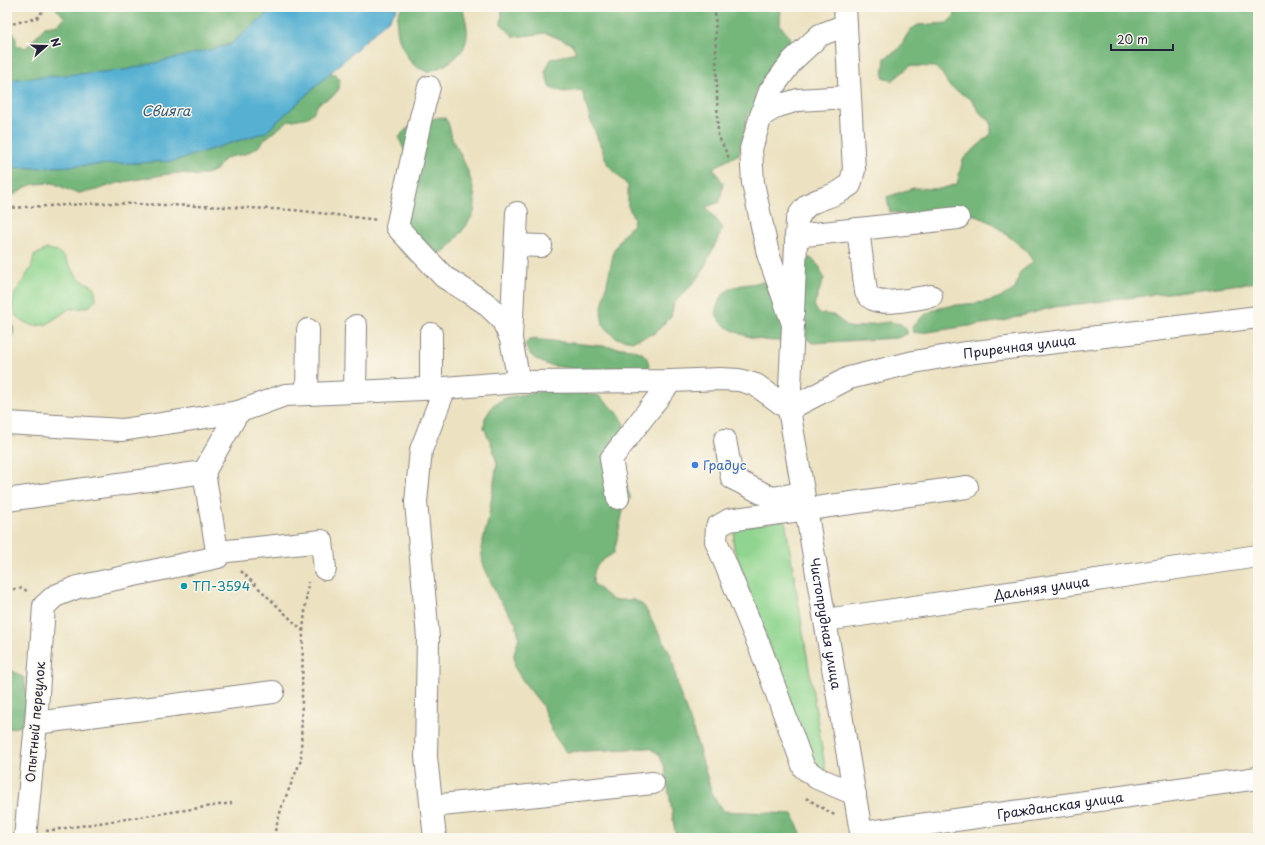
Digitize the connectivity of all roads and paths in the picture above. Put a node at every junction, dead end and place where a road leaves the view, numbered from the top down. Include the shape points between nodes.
1 (46, 7) edge
2 (715, 7) edge
3 (845, 16) edge
4 (7, 25) edge
5 (430, 87) dead end
6 (849, 97) junction
7 (761, 116) junction
8 (753, 183) junction
9 (7, 208) edge
10 (517, 213) dead end
11 (958, 218) dead end
12 (398, 227) junction
13 (858, 229) junction
14 (796, 236) junction
15 (516, 245) junction
16 (541, 246) dead end
17 (931, 296) dead end
18 (1258, 316) edge
19 (793, 324) junction
20 (356, 326) dead end
21 (308, 330) dead end
22 (432, 334) dead end
23 (511, 339) junction
24 (671, 381) junction
25 (519, 382) junction
26 (438, 389) junction
27 (355, 392) junction
28 (307, 394) junction
29 (789, 409) junction
30 (238, 412) junction
31 (7, 423) edge
32 (725, 440) dead end
33 (204, 472) junction
34 (968, 487) dead end
35 (618, 498) dead end
36 (7, 500) edge
37 (805, 501) junction
38 (218, 552) junction
39 (1258, 556) edge
40 (326, 569) dead end
41 (308, 581) dead end
42 (826, 620) junction
43 (303, 631) dead end
44 (273, 692) dead end
45 (36, 723) junction
46 (1258, 778) edge
47 (653, 783) dead end
48 (855, 794) junction
49 (232, 803) dead end
50 (432, 806) junction
51 (26, 836) edge
52 (862, 836) edge
53 (435, 838) edge

1 - 4 path via 37,18
2 - 8 path via 718,135 730,161
3 - 6 street
3 - 7 street via 794,60 770,91
5 - 12 street via 421,117
6 - 7 street via 798,100 778,106
6 - 14 street, Чистопрудная улица via 854,170 850,185 801,211 797,220
7 - 8 street via 751,149
8 - 19 street via 768,254
9 - 12 path via 106,203 286,210 356,216
10 - 15 street
11 - 13 street
12 - 23 street via 444,277 484,302 502,319
13 - 14 street
13 - 17 street via 866,292 869,297 886,302
14 - 19 street, Чистопрудная улица
15 - 16 street
15 - 23 street
18 - 29 street, Приречная улица via 958,354 914,362 849,378
19 - 29 street, Чистопрудная улица
20 - 27 street
21 - 28 street
22 - 26 street
23 - 25 street
24 - 25 street
24 - 29 street via 720,378 739,380 756,385
24 - 35 street via 612,459
25 - 26 street
26 - 27 street
26 - 50 street via 421,450 416,502 428,638 426,757
27 - 28 street
28 - 30 street via 285,395
29 - 37 street, Чистопрудная улица
30 - 31 street via 122,430
30 - 33 street
32 - 37 street via 732,478 772,498
33 - 36 street
33 - 38 street
34 - 37 street
37 - 42 street, Чистопрудная улица
37 - 48 street via 729,520 717,527 716,541 761,650 804,768 817,778
38 - 40 street via 322,541
38 - 45 street, Опытный переулок via 218,557 78,587 55,596 44,606
39 - 42 street, Дальняя улица
41 - 43 path
42 - 48 street, Чистопрудная улица
44 - 45 street
45 - 51 street, Опытный переулок
46 - 52 street, Гражданская улица
47 - 50 street
48 - 52 street, Чистопрудная улица
49 - 51 path
50 - 53 street

